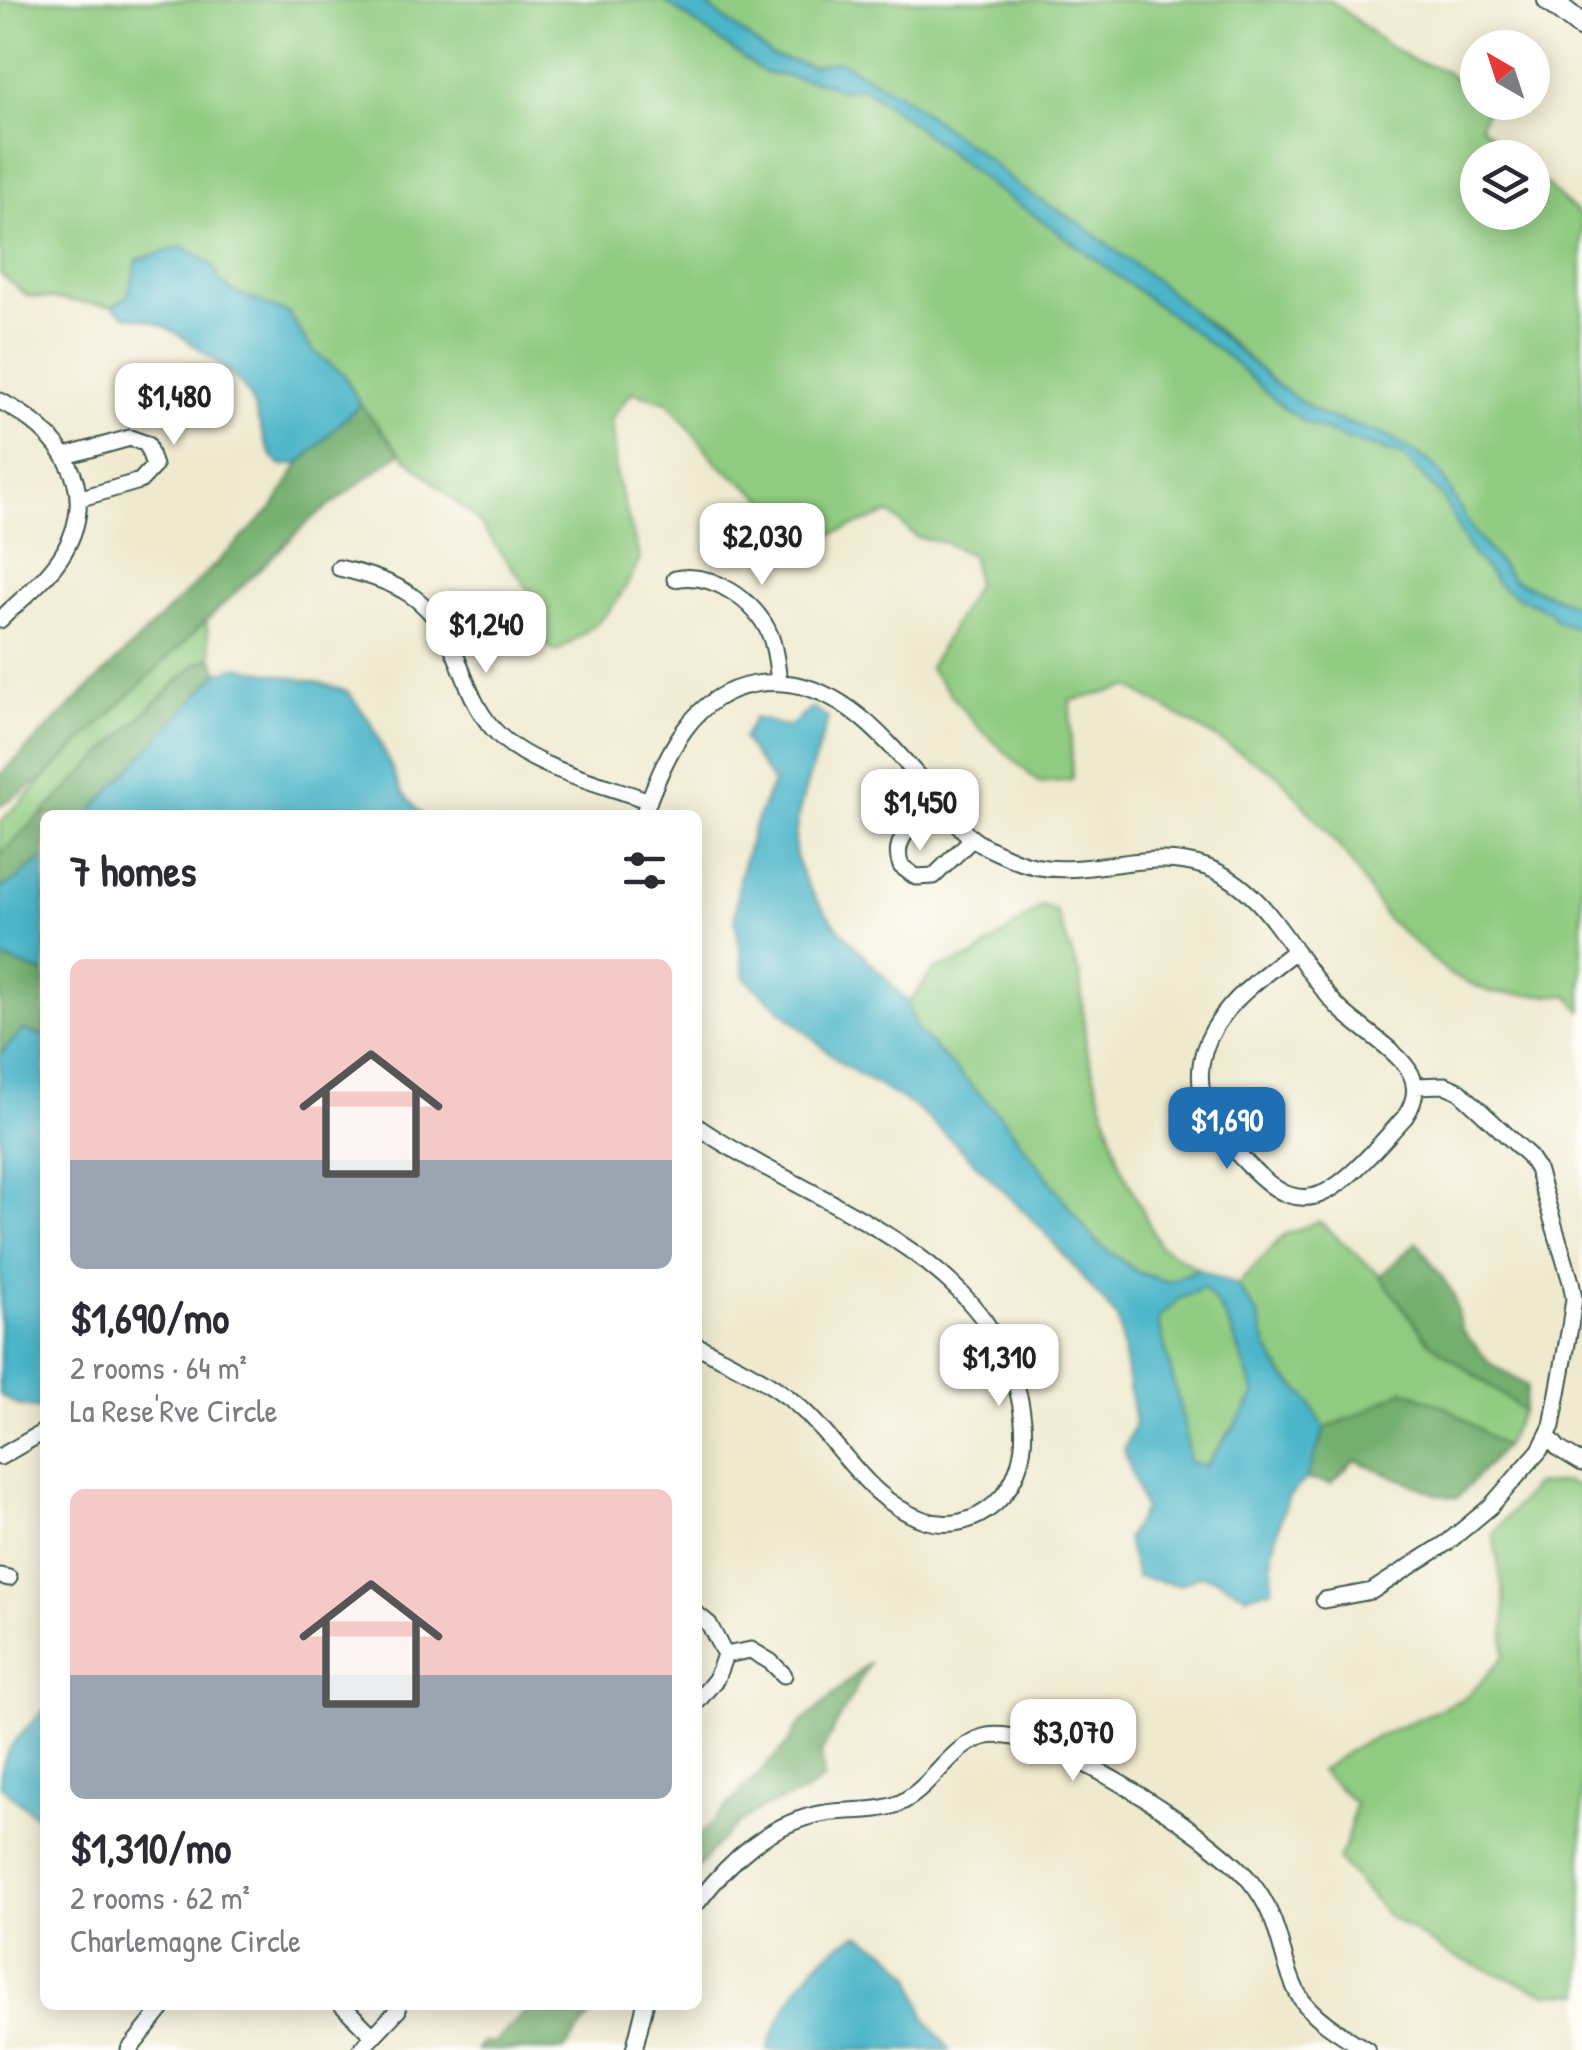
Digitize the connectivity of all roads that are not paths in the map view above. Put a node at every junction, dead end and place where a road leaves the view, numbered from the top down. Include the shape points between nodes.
1 (1548, 0) edge
2 (1582, 26) edge
3 (0, 401) edge
4 (65, 456) junction
5 (78, 499) junction
6 (338, 568) dead end
7 (675, 579) dead end
8 (0, 620) edge
9 (779, 682) junction
10 (940, 802) junction
11 (646, 808) edge
12 (972, 839) junction
13 (1295, 951) junction
14 (1414, 1086) junction
15 (702, 1131) edge
16 (702, 1348) edge
17 (40, 1435) edge
18 (1548, 1436) junction
19 (0, 1457) edge
20 (1582, 1463) edge
21 (1324, 1600) dead end
22 (702, 1618) edge
23 (725, 1655) junction
24 (784, 1675) dead end
25 (702, 1696) edge
26 (702, 1897) edge
27 (161, 2010) edge
28 (347, 2010) edge
29 (398, 2010) dead end
30 (644, 2010) edge
31 (373, 2036) junction
32 (133, 2049) edge
33 (360, 2050) edge
34 (634, 2050) edge
35 (1367, 2050) edge

1 - 2 street
3 - 4 street via 43,427
4 - 5 street
4 - 5 street via 136,438 154,459 140,481
5 - 8 street via 64,552
6 - 11 street via 413,594 452,645 474,706 507,742
7 - 9 street via 706,578 750,607 770,634
9 - 10 street via 839,699
9 - 11 street via 728,693 693,718 670,749
10 - 12 street
10 - 12 street via 901,839 901,866 916,877 934,876
12 - 13 street via 1042,867 1154,858 1203,866 1265,908
13 - 14 street via 1338,1007 1405,1066
13 - 14 street via 1232,1005 1210,1035 1202,1095 1220,1134 1271,1185 1309,1197 1334,1187 1405,1117
14 - 18 street via 1460,1091 1537,1169 1574,1299
15 - 16 street via 854,1212 960,1294 1013,1377 1024,1435 1018,1471 978,1516 957,1523 921,1519 878,1493 790,1399
17 - 19 street
18 - 20 street
18 - 21 street via 1490,1507 1448,1542 1372,1591
22 - 23 street
23 - 24 street via 750,1650
23 - 25 street
26 - 35 street via 735,1860 777,1829 900,1803 984,1736 1032,1739 1136,1792 1223,1854 1267,1904 1308,2007
27 - 32 street
28 - 31 street
29 - 31 street
30 - 34 street
31 - 33 street

